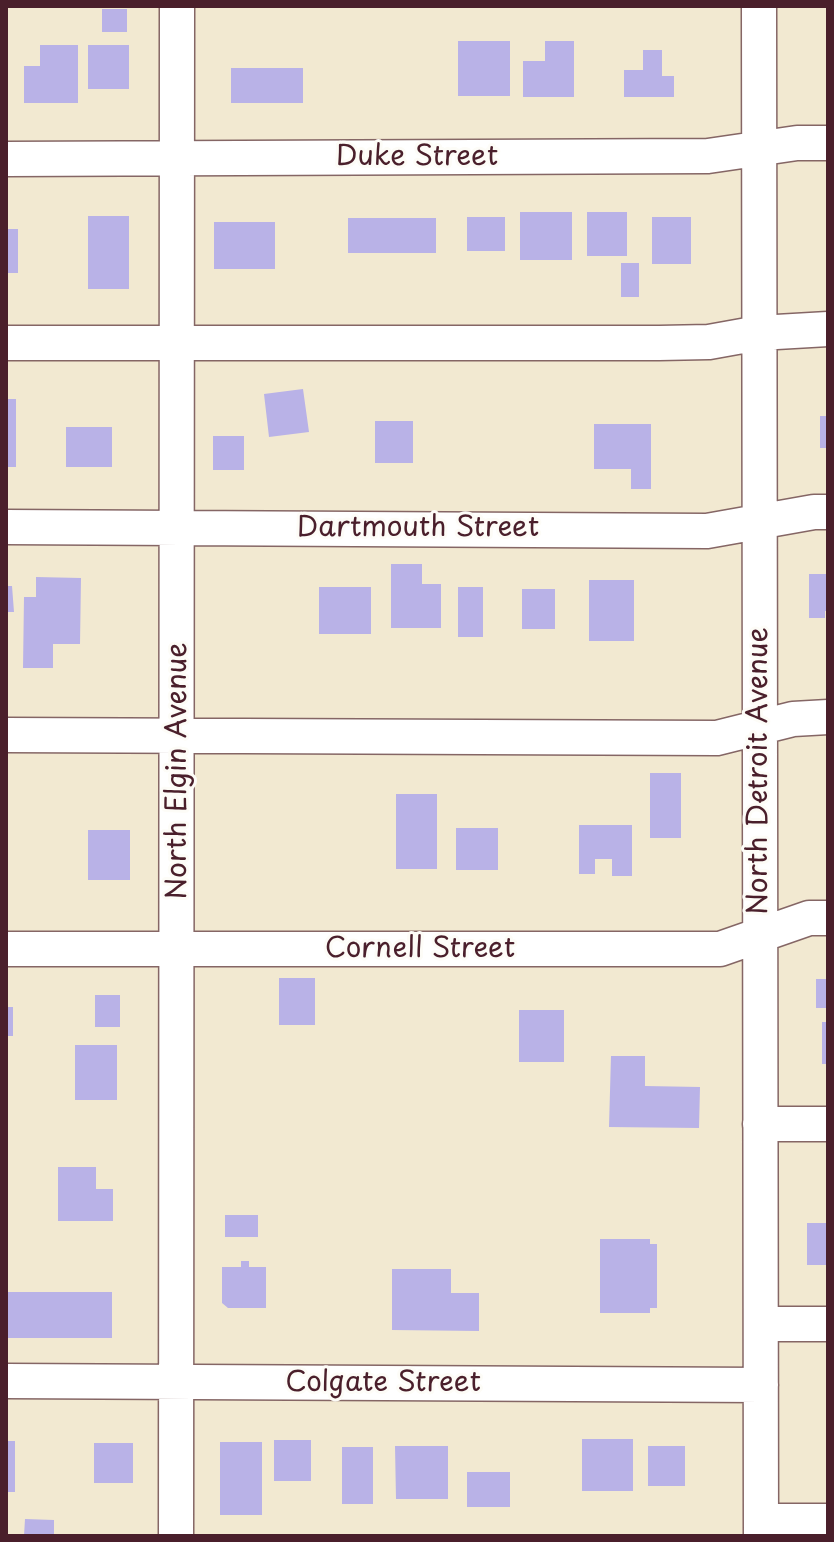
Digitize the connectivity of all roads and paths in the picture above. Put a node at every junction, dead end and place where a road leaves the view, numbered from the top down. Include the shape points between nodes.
1 (177, 6) edge
2 (759, 6) edge
3 (828, 143) edge
4 (759, 148) junction
5 (177, 158) junction
6 (6, 159) edge
7 (828, 329) edge
8 (759, 333) junction
9 (6, 343) edge
10 (178, 344) junction
11 (828, 512) edge
12 (759, 521) junction
13 (6, 527) edge
14 (178, 527) junction
15 (828, 717) edge
16 (759, 727) junction
17 (6, 735) edge
18 (178, 735) junction
19 (828, 918) edge
20 (759, 935) junction
21 (6, 949) edge
22 (177, 949) junction
23 (760, 1124) junction
24 (828, 1124) edge
25 (761, 1324) junction
26 (828, 1324) edge
27 (6, 1381) edge
28 (177, 1382) junction
29 (761, 1385) junction
30 (828, 1521) edge
31 (761, 1529) edge
32 (176, 1536) edge

1 - 5 street, North Elgin Avenue
2 - 4 street, North Detroit Avenue
3 - 4 street, Duke Street
4 - 5 street, Duke Street via 708,156
4 - 8 street, North Detroit Avenue
5 - 6 street, Duke Street
5 - 10 street, North Elgin Avenue
7 - 8 street
8 - 10 street via 659,343
8 - 12 street, North Detroit Avenue
9 - 10 street
10 - 14 street, North Elgin Avenue
11 - 12 street, Dartmouth Street
12 - 14 street, Dartmouth Street via 707,531
12 - 16 street, North Detroit Avenue
13 - 14 street, Dartmouth Street
14 - 18 street, North Elgin Avenue
15 - 16 street
16 - 18 street via 717,738
16 - 20 street, North Detroit Avenue
17 - 18 street
18 - 22 street, North Elgin Avenue
19 - 20 street, Cornell Street via 809,918
20 - 22 street, Cornell Street via 720,949
20 - 23 street, North Detroit Avenue
21 - 22 street, Cornell Street
22 - 28 street, North Elgin Avenue
23 - 24 street
23 - 25 street, North Detroit Avenue
25 - 26 street
25 - 29 street, North Detroit Avenue
27 - 28 street, Colgate Street
28 - 29 street, Colgate Street
28 - 32 street, North Elgin Avenue
29 - 31 street, North Detroit Avenue
30 - 31 street

